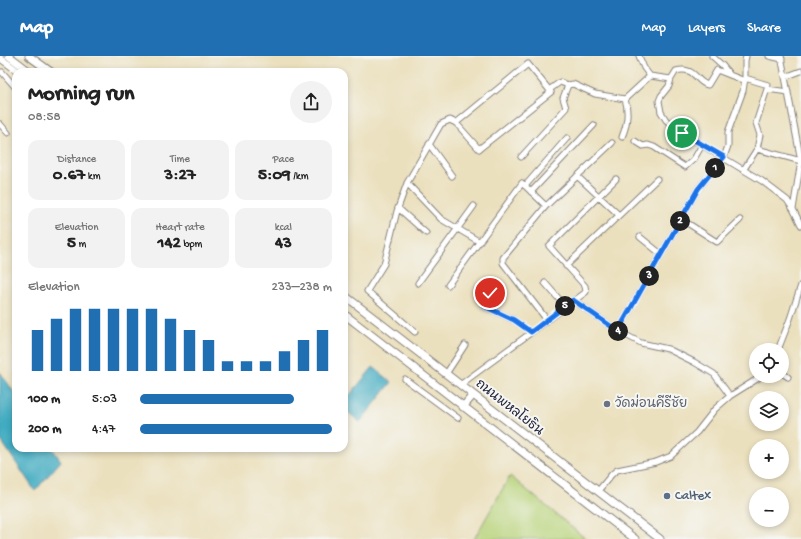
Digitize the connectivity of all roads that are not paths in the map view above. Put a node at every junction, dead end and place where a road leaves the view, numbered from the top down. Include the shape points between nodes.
1 (9, 56) edge
2 (29, 56) edge
3 (639, 56) edge
4 (712, 56) edge
5 (746, 56) edge
6 (769, 56) edge
7 (0, 58) edge
8 (782, 58) edge
9 (10, 65) junction
10 (14, 68) edge
11 (25, 68) edge
12 (46, 68) edge
13 (801, 71) edge
14 (1, 72) edge
15 (650, 76) junction
16 (730, 76) junction
17 (785, 76) junction
18 (671, 79) junction
19 (745, 80) junction
20 (12, 84) edge
21 (568, 85) junction
22 (767, 89) junction
23 (549, 90) junction
24 (788, 92) junction
25 (625, 99) junction
26 (456, 123) junction
27 (0, 124) edge
28 (594, 125) dead end
29 (8, 133) dead end
30 (622, 137) dead end
31 (567, 138) dead end
32 (635, 141) dead end
33 (612, 142) dead end
34 (429, 144) junction
35 (702, 144) junction
36 (757, 149) junction
37 (800, 154) edge
38 (521, 157) dead end
39 (724, 157) junction
40 (801, 161) edge
41 (744, 169) junction
42 (452, 176) dead end
43 (577, 176) junction
44 (616, 179) dead end
45 (657, 179) dead end
46 (407, 183) junction
47 (525, 186) junction
48 (531, 192) junction
49 (599, 196) junction
50 (474, 206) dead end
51 (546, 206) junction
52 (398, 208) junction
53 (793, 209) junction
54 (619, 215) junction
55 (681, 220) junction
56 (740, 220) dead end
57 (801, 225) edge
58 (457, 229) junction
59 (426, 233) dead end
60 (640, 237) dead end
61 (480, 242) junction
62 (661, 254) junction
63 (566, 266) junction
64 (418, 283) dead end
65 (545, 283) dead end
66 (448, 285) dead end
67 (801, 285) edge
68 (492, 291) dead end
69 (348, 298) edge
70 (573, 300) junction
71 (566, 306) junction
72 (348, 317) edge
73 (547, 320) junction
74 (618, 331) junction
75 (415, 332) dead end
76 (531, 332) junction
77 (781, 343) edge
78 (465, 345) dead end
79 (446, 374) junction
80 (406, 379) dead end
81 (751, 383) edge
82 (460, 385) junction
83 (474, 395) junction
84 (730, 396) junction
85 (463, 407) junction
86 (458, 418) dead end
87 (598, 491) junction
88 (635, 539) edge
89 (660, 539) edge

1 - 11 highway
2 - 12 highway
3 - 15 street
4 - 16 street
5 - 19 street
6 - 8 street
7 - 9 main road
8 - 17 street
9 - 10 main road
9 - 14 street
13 - 17 street
14 - 20 street
15 - 18 street
15 - 25 street
16 - 18 street via 717,70 707,85 694,73 685,71 676,72
16 - 19 street
17 - 24 street
18 - 35 street via 661,96 661,112 666,120 682,133
19 - 22 street via 768,85
19 - 39 street via 728,132 728,146
21 - 23 street via 560,82
21 - 25 street via 573,84 595,94
21 - 38 street via 563,98 566,108
22 - 24 street
22 - 36 street via 756,123 760,135
23 - 26 street via 528,64
23 - 26 street via 550,92 478,149
24 - 37 street
25 - 30 street via 626,129
26 - 34 street via 450,120 441,124
27 - 29 street
28 - 48 street
31 - 47 street
32 - 35 street via 642,146 654,147 685,167 694,159
33 - 43 street
34 - 42 street
34 - 46 street
35 - 39 street
36 - 40 street
36 - 41 street
37 - 40 street
39 - 41 street
39 - 55 street via 698,189
40 - 53 street
41 - 53 street via 780,194
43 - 49 street
43 - 51 street
44 - 49 street
45 - 54 street
46 - 52 street
46 - 58 street via 441,219
47 - 48 street
47 - 61 street via 522,183
48 - 51 street
49 - 54 street
49 - 63 street via 549,246
50 - 58 street
51 - 73 street via 508,252 503,263
52 - 59 street
52 - 75 street via 384,264 367,291
53 - 57 street
54 - 63 street
55 - 56 street via 717,242
55 - 62 street
58 - 61 street
58 - 64 street
60 - 62 street
61 - 66 street
62 - 74 street
63 - 70 street via 585,286 586,292
65 - 71 street
67 - 77 street
68 - 76 street via 484,306 514,320
69 - 79 highway, ถนนพหลโยธิน
70 - 71 street
70 - 74 street
71 - 73 street
72 - 85 highway, ถนนพหลโยธิน
73 - 76 street
74 - 84 street via 641,343 668,349 694,362 714,374
76 - 82 street
78 - 79 street
79 - 82 highway, ถนนพหลโยธิน
80 - 86 street
81 - 84 street
82 - 83 highway, ถนนพหลโยธิน
83 - 85 highway
83 - 87 highway, ถนนพหลโยธิน
84 - 87 street via 671,456 656,462 617,470
85 - 88 highway, ถนนพหลโยธิน
87 - 89 highway, ถนนพหลโยธิน

